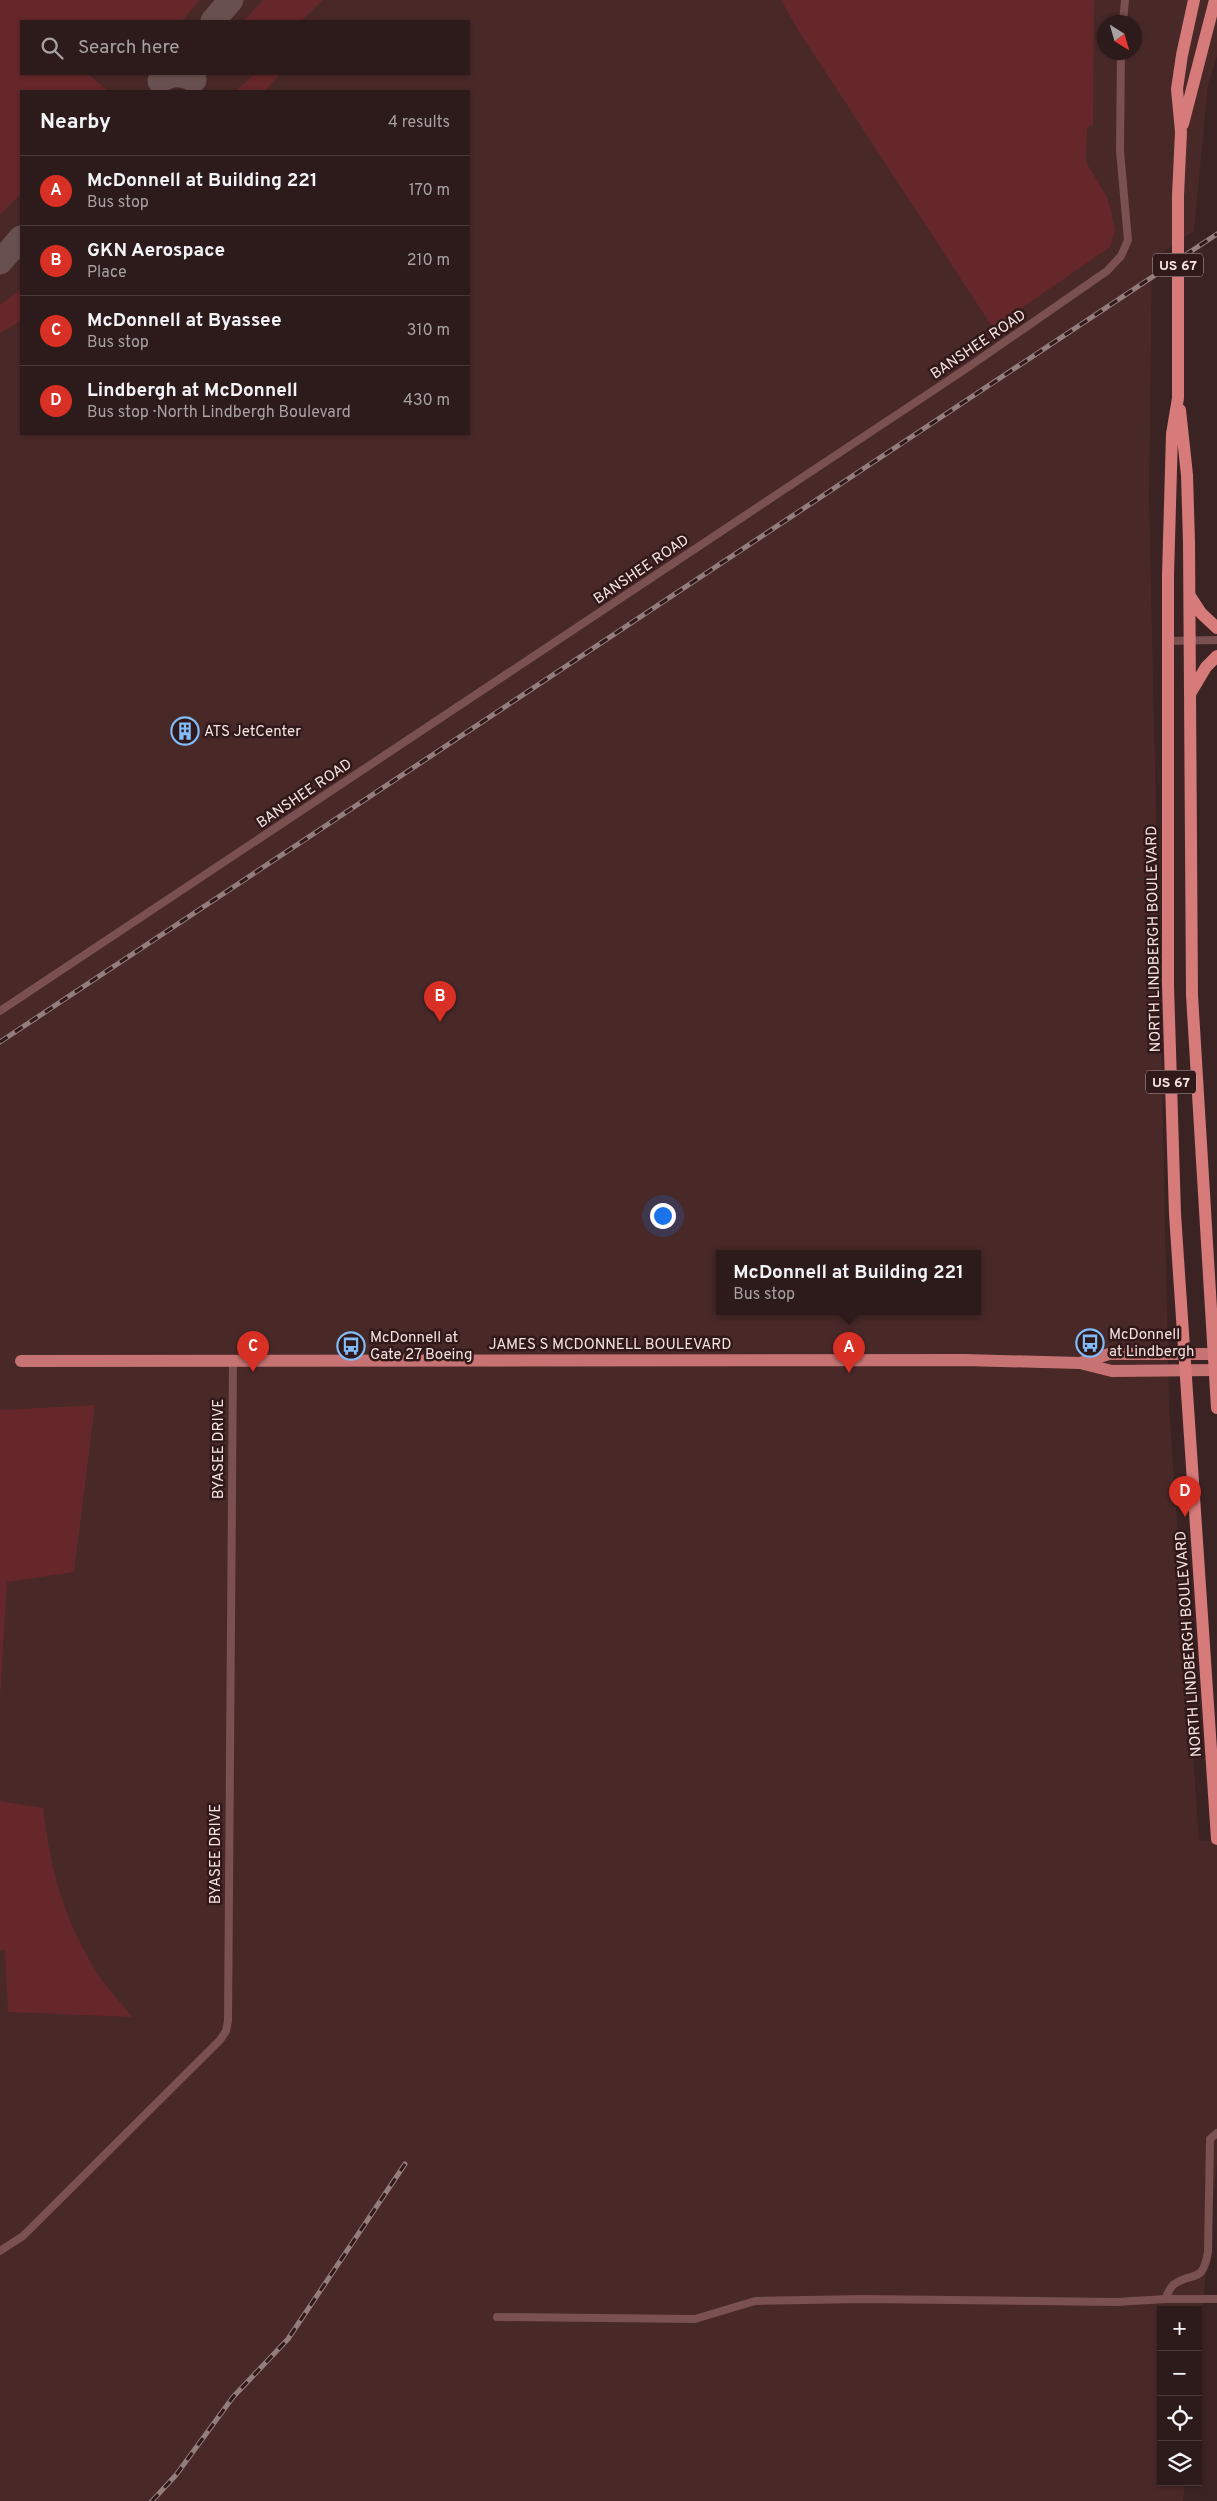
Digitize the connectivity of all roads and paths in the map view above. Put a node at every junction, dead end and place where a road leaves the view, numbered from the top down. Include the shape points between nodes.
1 (1125, 0) edge
2 (1194, 0) edge
3 (1215, 0) edge
4 (1124, 15) edge
5 (1121, 60) edge
6 (1181, 132) junction
7 (1178, 398) junction
8 (1190, 595) junction
9 (1217, 628) edge
10 (1168, 640) junction
11 (1190, 640) junction
12 (1217, 640) edge
13 (1217, 656) edge
14 (1190, 694) junction
15 (0, 1011) edge
16 (1185, 1354) junction
17 (1216, 1354) edge
18 (233, 1360) junction
19 (21, 1361) dead end
20 (1080, 1363) junction
21 (1186, 1370) junction
22 (1216, 1370) edge
23 (1217, 1408) edge
24 (1217, 1839) edge
25 (1217, 2133) edge
26 (0, 2251) edge
27 (1165, 2299) junction
28 (1217, 2299) edge
29 (496, 2317) dead end

1 - 4 street
2 - 6 highway, NORTH LINDBERGH BOULEVARD / US 67 via 1177,89
3 - 6 highway, NORTH LINDBERGH BOULEVARD / US 67
5 - 15 street, BANSHEE ROAD via 1120,150 1128,240 1121,256 1107,271 959,374
6 - 7 highway, NORTH LINDBERGH BOULEVARD / US 67
7 - 8 highway, NORTH LINDBERGH BOULEVARD / US 67 via 1187,475
7 - 10 highway, NORTH LINDBERGH BOULEVARD / US 67 via 1172,434 1169,498
8 - 9 highway via 1200,613
8 - 11 highway, NORTH LINDBERGH BOULEVARD / US 67
10 - 11 street
10 - 16 highway, NORTH LINDBERGH BOULEVARD / US 67 via 1168,985 1175,1198
11 - 12 street
11 - 14 highway, NORTH LINDBERGH BOULEVARD / US 67
13 - 14 highway via 1206,667
14 - 17 highway, NORTH LINDBERGH BOULEVARD / US 67 via 1192,1017
16 - 17 main road, JAMES S MCDONNELL BOULEVARD
16 - 20 main road, JAMES S MCDONNELL BOULEVARD via 1109,1354
16 - 21 highway, NORTH LINDBERGH BOULEVARD / US 67
17 - 22 highway, NORTH LINDBERGH BOULEVARD / US 67
18 - 19 main road, JAMES S MCDONNELL BOULEVARD
18 - 20 main road, JAMES S MCDONNELL BOULEVARD via 964,1360
18 - 26 street, BYASEE DRIVE via 226,2030 214,2046 23,2236
20 - 21 main road, JAMES S MCDONNELL BOULEVARD via 1112,1371
21 - 22 main road, JAMES S MCDONNELL BOULEVARD
21 - 24 highway, NORTH LINDBERGH BOULEVARD / US 67
22 - 23 highway, NORTH LINDBERGH BOULEVARD / US 67
25 - 27 street via 1210,2139 1205,2267 1200,2274 1172,2286
27 - 28 street
27 - 29 street via 1117,2302 755,2301 695,2320

